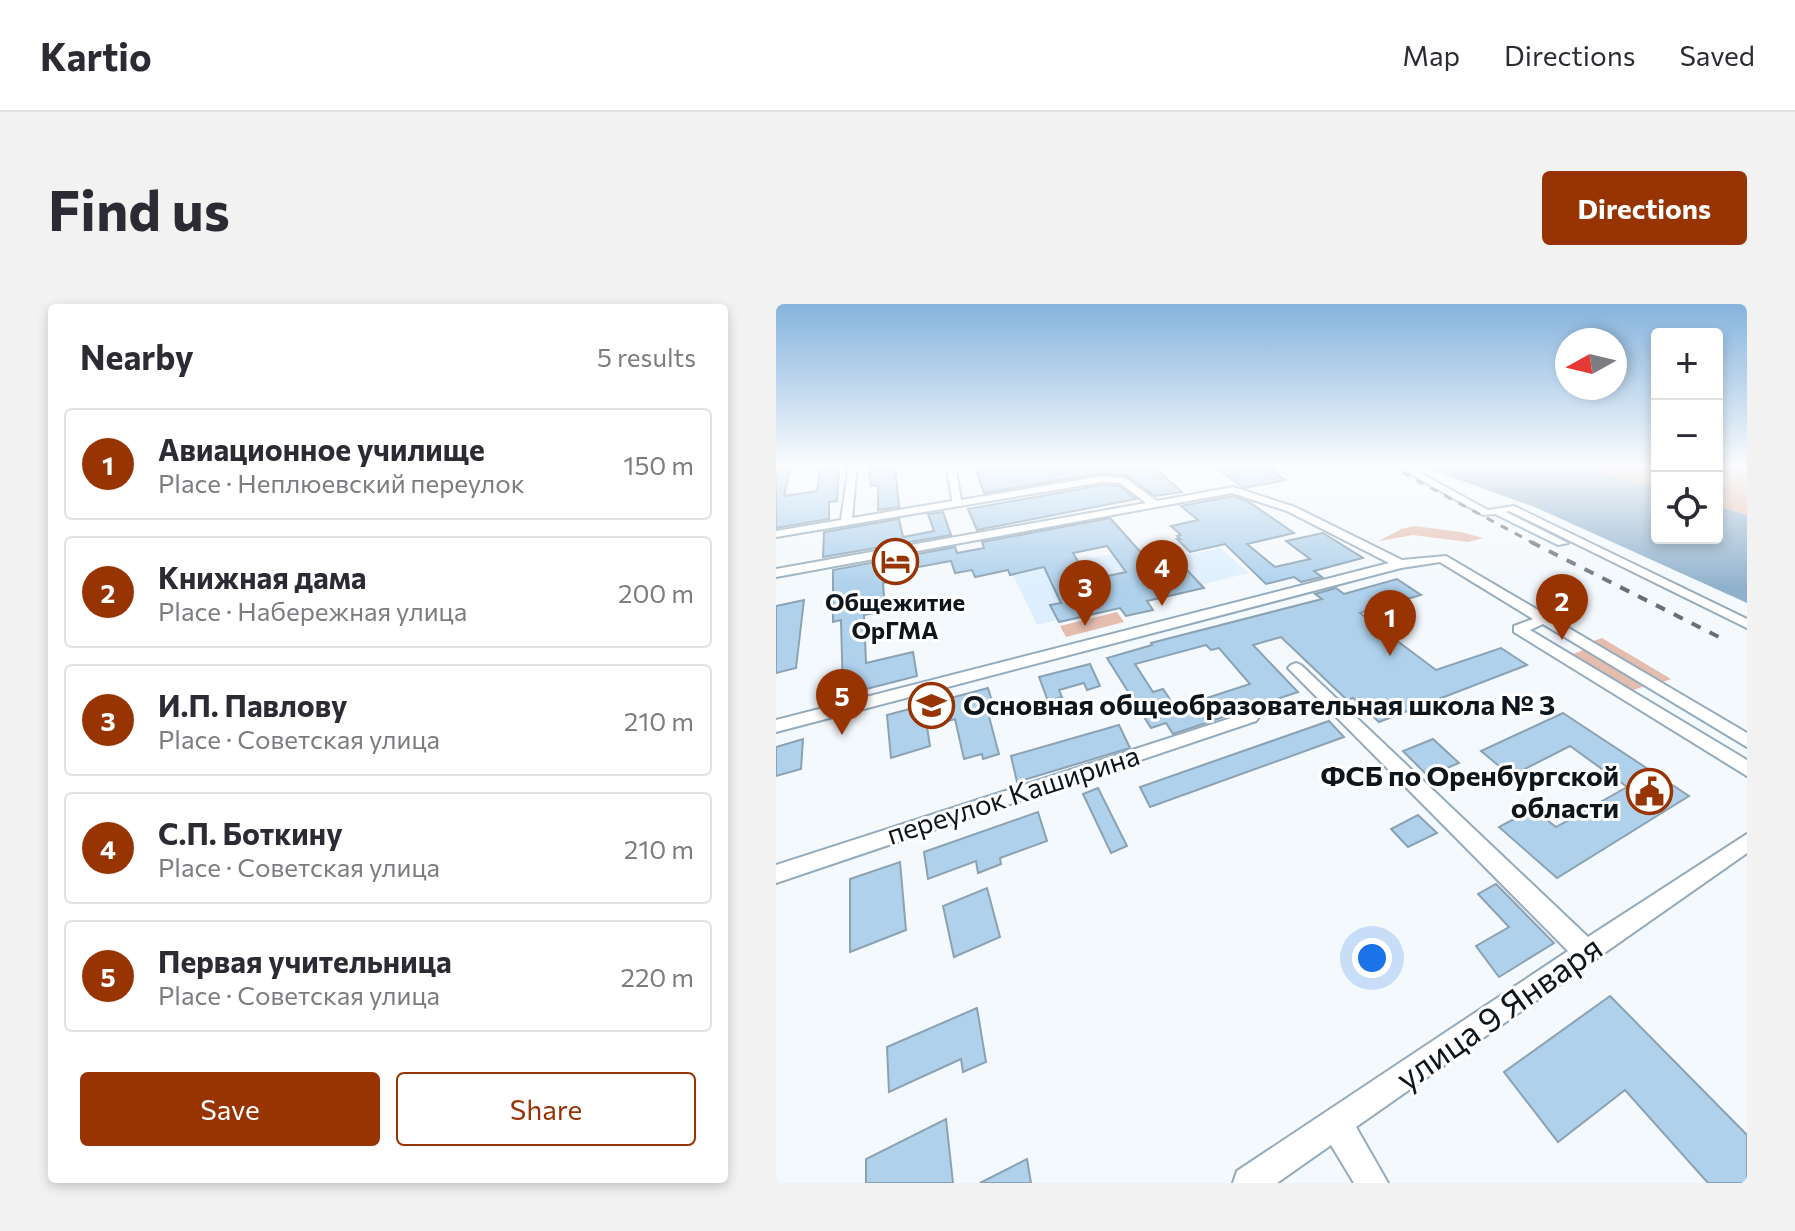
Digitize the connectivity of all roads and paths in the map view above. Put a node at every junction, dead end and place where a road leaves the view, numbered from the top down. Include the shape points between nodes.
1 (848, 506) edge
2 (951, 506) edge
3 (1137, 506) edge
4 (1282, 506) edge
5 (1474, 506) edge
6 (1493, 506) edge
7 (1500, 510) junction
8 (846, 523) junction
9 (776, 534) edge
10 (1569, 542) junction
11 (1400, 564) junction
12 (1633, 568) junction
13 (1619, 572) junction
14 (776, 573) edge
15 (1544, 619) junction
16 (1747, 624) edge
17 (1747, 636) edge
18 (1588, 645) junction
19 (1563, 655) junction
20 (1296, 668) dead end
21 (1666, 693) junction
22 (1641, 703) junction
23 (1250, 717) dead end
24 (1710, 719) junction
25 (776, 726) edge
26 (1685, 731) junction
27 (1747, 741) edge
28 (1747, 769) edge
29 (1747, 842) edge
30 (776, 874) edge
31 (1587, 953) junction
32 (1337, 1125) junction
33 (1249, 1183) edge
34 (1372, 1183) edge

1 - 8 street
2 - 8 street
3 - 14 street
4 - 11 street
5 - 7 street via 1487,513
6 - 7 street
7 - 10 street via 1510,508
8 - 9 street
10 - 12 street
10 - 13 street
11 - 15 street via 1442,558
11 - 25 street
12 - 13 street
12 - 16 street
13 - 17 street
15 - 18 street
15 - 19 street via 1519,629
18 - 19 street
18 - 21 street
19 - 22 street
20 - 31 street
21 - 22 street
21 - 24 street
22 - 26 street
23 - 30 street, переулок Каширина
24 - 26 street
24 - 27 street
26 - 28 street
29 - 31 street, улица 9 Января
31 - 32 street, улица 9 Января
32 - 33 street, улица 9 Января
32 - 34 street

